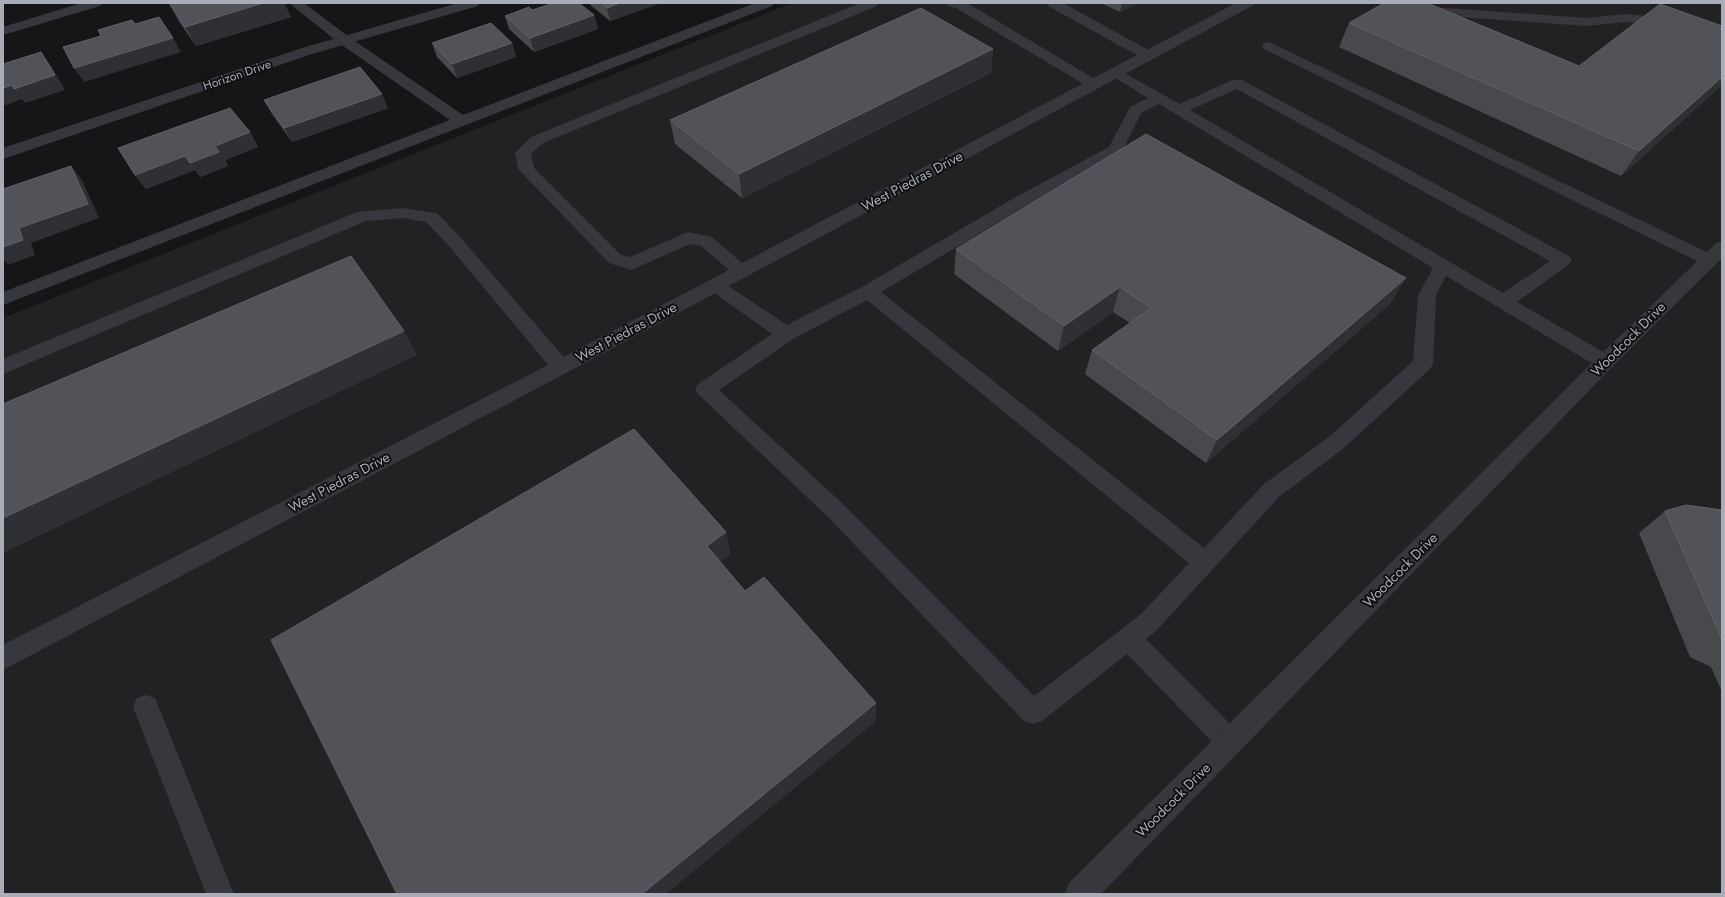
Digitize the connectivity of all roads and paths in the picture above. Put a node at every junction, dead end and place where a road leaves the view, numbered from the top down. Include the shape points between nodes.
1 (95, 3) edge
2 (296, 3) edge
3 (472, 3) edge
4 (768, 3) edge
5 (872, 3) edge
6 (954, 3) edge
7 (1053, 3) edge
8 (1247, 3) edge
9 (1395, 3) edge
10 (3, 31) edge
11 (1722, 35) edge
12 (344, 40) junction
13 (1270, 46) dead end
14 (1149, 56) junction
15 (1117, 73) junction
16 (1095, 85) junction
17 (1159, 98) junction
18 (1178, 110) junction
19 (462, 122) junction
20 (3, 154) edge
21 (1716, 253) edge
22 (1442, 266) junction
23 (741, 271) junction
24 (716, 285) junction
25 (868, 291) junction
26 (3, 298) edge
27 (1504, 302) junction
28 (786, 334) junction
29 (1605, 362) junction
30 (561, 366) junction
31 (3, 367) edge
32 (1205, 562) junction
33 (1129, 639) junction
34 (3, 658) edge
35 (146, 707) dead end
36 (1230, 742) junction
37 (220, 894) edge
38 (1080, 894) edge

1 - 10 lane
2 - 12 lane
3 - 12 street, Horizon Drive
4 - 19 lane
5 - 23 lane via 538,140 524,153 526,169 615,259 631,264 688,238 706,241
6 - 16 lane
7 - 14 lane
8 - 14 street, West Piedras Drive
9 - 11 lane via 1433,11 1587,22 1625,18 1669,22
12 - 19 lane
12 - 20 street, Horizon Drive
13 - 21 lane
14 - 15 street, West Piedras Drive
15 - 16 street, West Piedras Drive
15 - 17 lane
16 - 23 street, West Piedras Drive
17 - 18 lane
17 - 25 lane via 1135,110 1116,150 1020,202
18 - 22 lane
18 - 27 lane via 1237,83 1563,260
19 - 26 lane
21 - 29 street, Woodcock Drive
22 - 27 lane
22 - 32 lane via 1427,295 1423,364 1337,442 1272,490
23 - 24 street, West Piedras Drive
24 - 28 lane
24 - 30 street, West Piedras Drive
25 - 28 lane
25 - 32 lane
27 - 29 lane
28 - 33 lane via 705,389 836,511 1033,712
29 - 36 street, Woodcock Drive
30 - 31 lane via 431,217 402,213 363,216
30 - 34 street, West Piedras Drive
32 - 33 lane via 1148,623
33 - 36 lane
35 - 37 lane
36 - 38 street, Woodcock Drive

